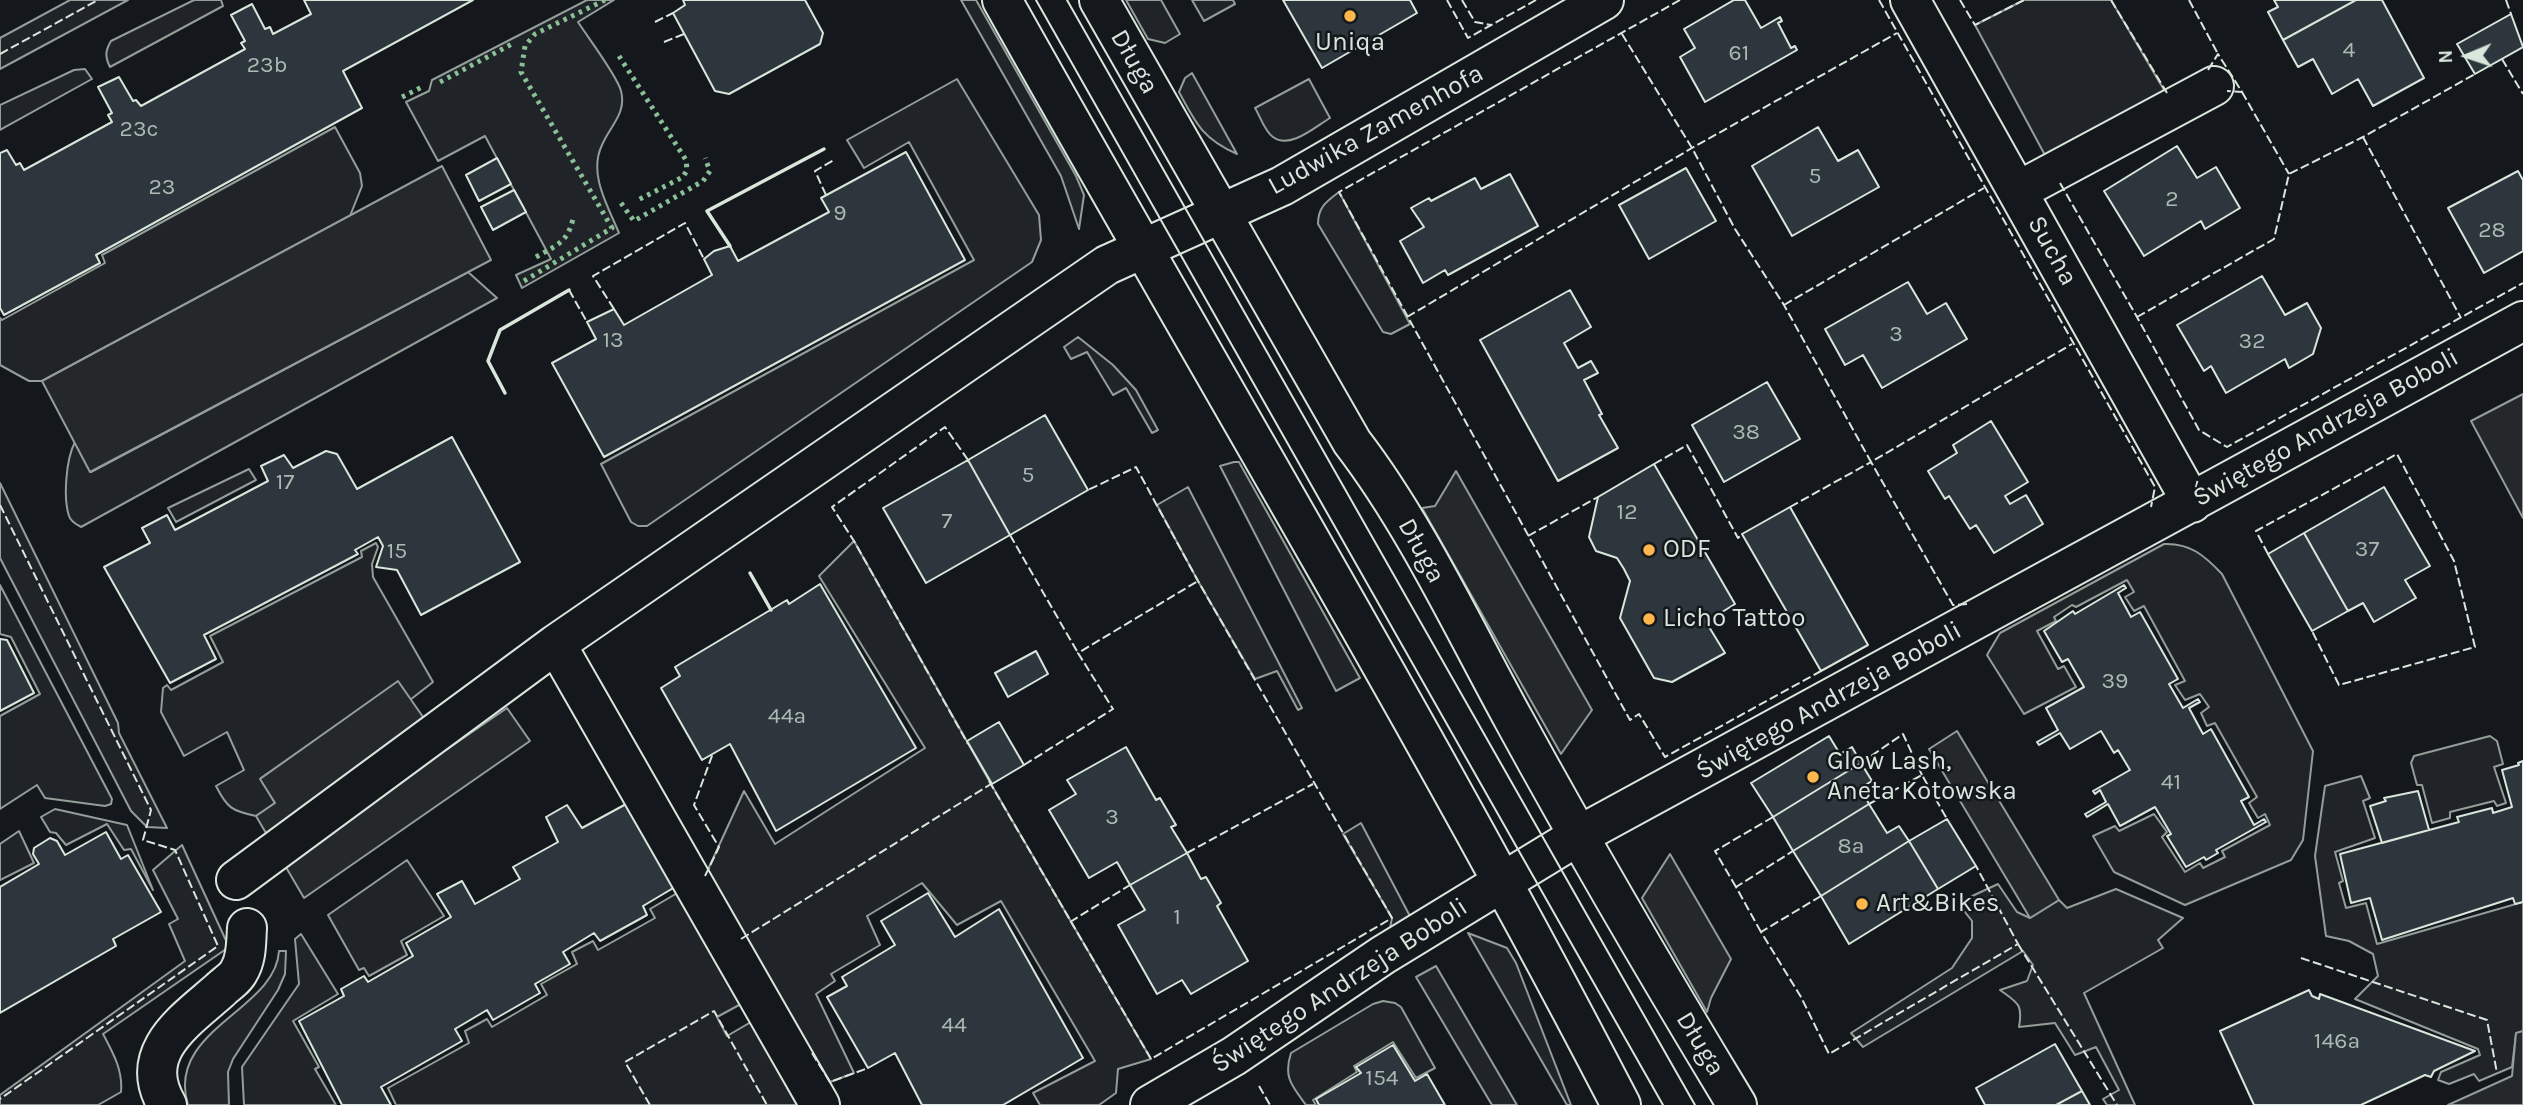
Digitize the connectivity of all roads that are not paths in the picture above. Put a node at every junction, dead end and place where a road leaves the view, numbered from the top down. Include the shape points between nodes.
1 (1002, 0) edge
2 (1099, 0) edge
3 (1604, 0) edge
4 (1910, 0) edge
5 (2214, 86) dead end
6 (2018, 191) junction
7 (1221, 213) junction
8 (1142, 250) junction
9 (2523, 321) edge
10 (2192, 503) junction
11 (556, 644) junction
12 (1578, 836) junction
13 (236, 880) dead end
14 (1504, 882) junction
15 (247, 928) dead end
16 (167, 1105) edge
17 (820, 1105) edge
18 (1150, 1105) edge
19 (1621, 1105) edge
20 (1737, 1105) edge

1 - 8 street
2 - 7 street, Długa
3 - 7 street, Ludwika Zamenhofa via 1282,186
4 - 6 street, Sucha
5 - 6 street
6 - 10 street, Sucha
7 - 8 street, Ludwika Zamenhofa
7 - 12 street, Długa via 1352,442 1416,540
8 - 11 street, Ludwika Zamenhofa via 1107,265
8 - 14 street
9 - 10 street, Świętego Andrzeja Boboli
10 - 12 street, Świętego Andrzeja Boboli
11 - 13 street, Ludwika Zamenhofa
11 - 17 street
12 - 14 street, Świętego Andrzeja Boboli
12 - 20 street, Długa
14 - 18 street, Świętego Andrzeja Boboli
14 - 19 street
15 - 16 street via 239,972 171,1034 163,1047 158,1078

